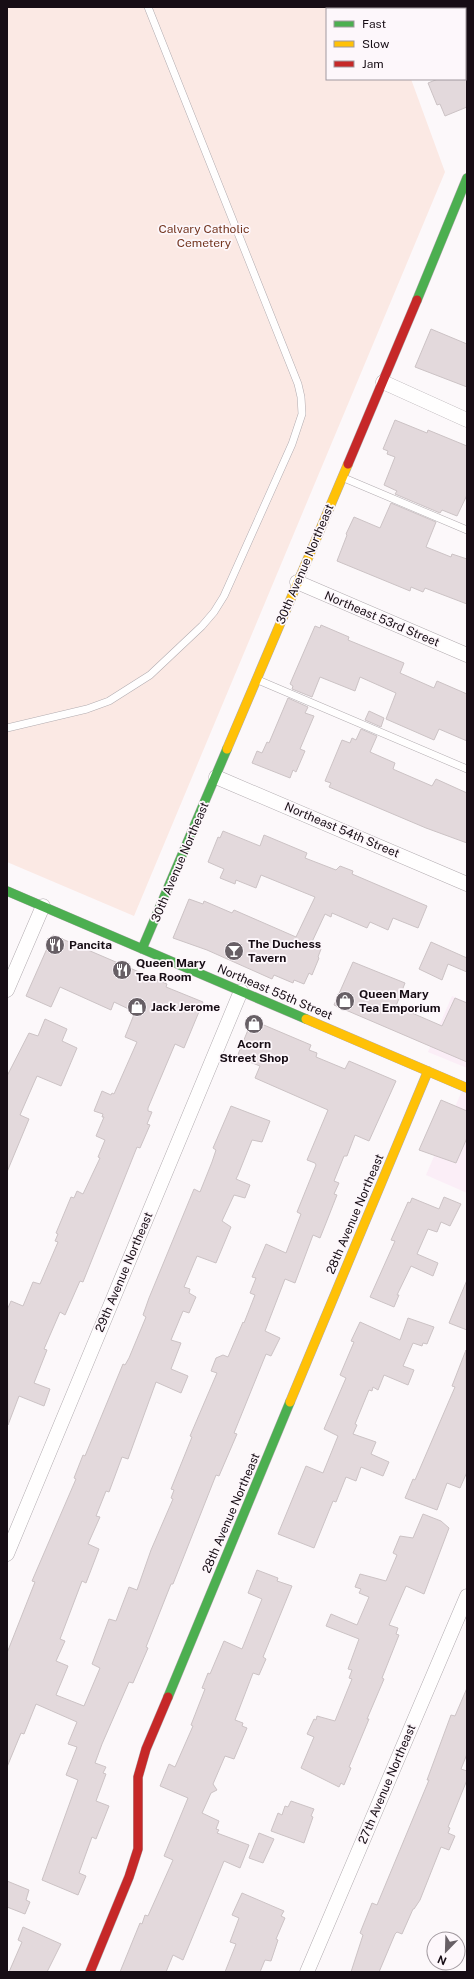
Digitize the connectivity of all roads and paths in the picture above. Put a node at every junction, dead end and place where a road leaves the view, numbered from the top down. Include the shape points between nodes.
1 (148, 7) edge
2 (467, 178) edge
3 (383, 382) junction
4 (467, 420) edge
5 (342, 477) junction
6 (467, 530) edge
7 (297, 582) junction
8 (467, 655) edge
9 (256, 680) junction
10 (7, 728) edge
11 (467, 769) edge
12 (216, 777) junction
13 (467, 884) edge
14 (7, 891) edge
15 (43, 906) junction
16 (142, 949) junction
17 (7, 990) edge
18 (242, 991) junction
19 (428, 1071) junction
20 (467, 1088) edge
21 (7, 1554) edge
22 (467, 1596) edge
23 (90, 1972) edge
24 (307, 1972) edge

1 - 10 lane via 298,384 302,398 302,414 292,444 238,565 214,612 202,626 150,675 109,701 87,709
2 - 3 street, 30th Avenue Northeast
3 - 4 street
3 - 5 street, 30th Avenue Northeast
5 - 6 lane
5 - 7 street, 30th Avenue Northeast
7 - 8 street, Northeast 53rd Street
7 - 9 street, 30th Avenue Northeast
9 - 11 lane
9 - 12 street, 30th Avenue Northeast
12 - 13 street, Northeast 54th Street
12 - 16 street, 30th Avenue Northeast
14 - 15 street, Northeast 55th Street
15 - 16 street, Northeast 55th Street
15 - 17 street
16 - 18 street, Northeast 55th Street
18 - 19 street, Northeast 55th Street
18 - 21 street, 29th Avenue Northeast
19 - 20 street, Northeast 55th Street
19 - 23 street, 28th Avenue Northeast via 146,1749 138,1776 138,1849
22 - 24 street, 27th Avenue Northeast

